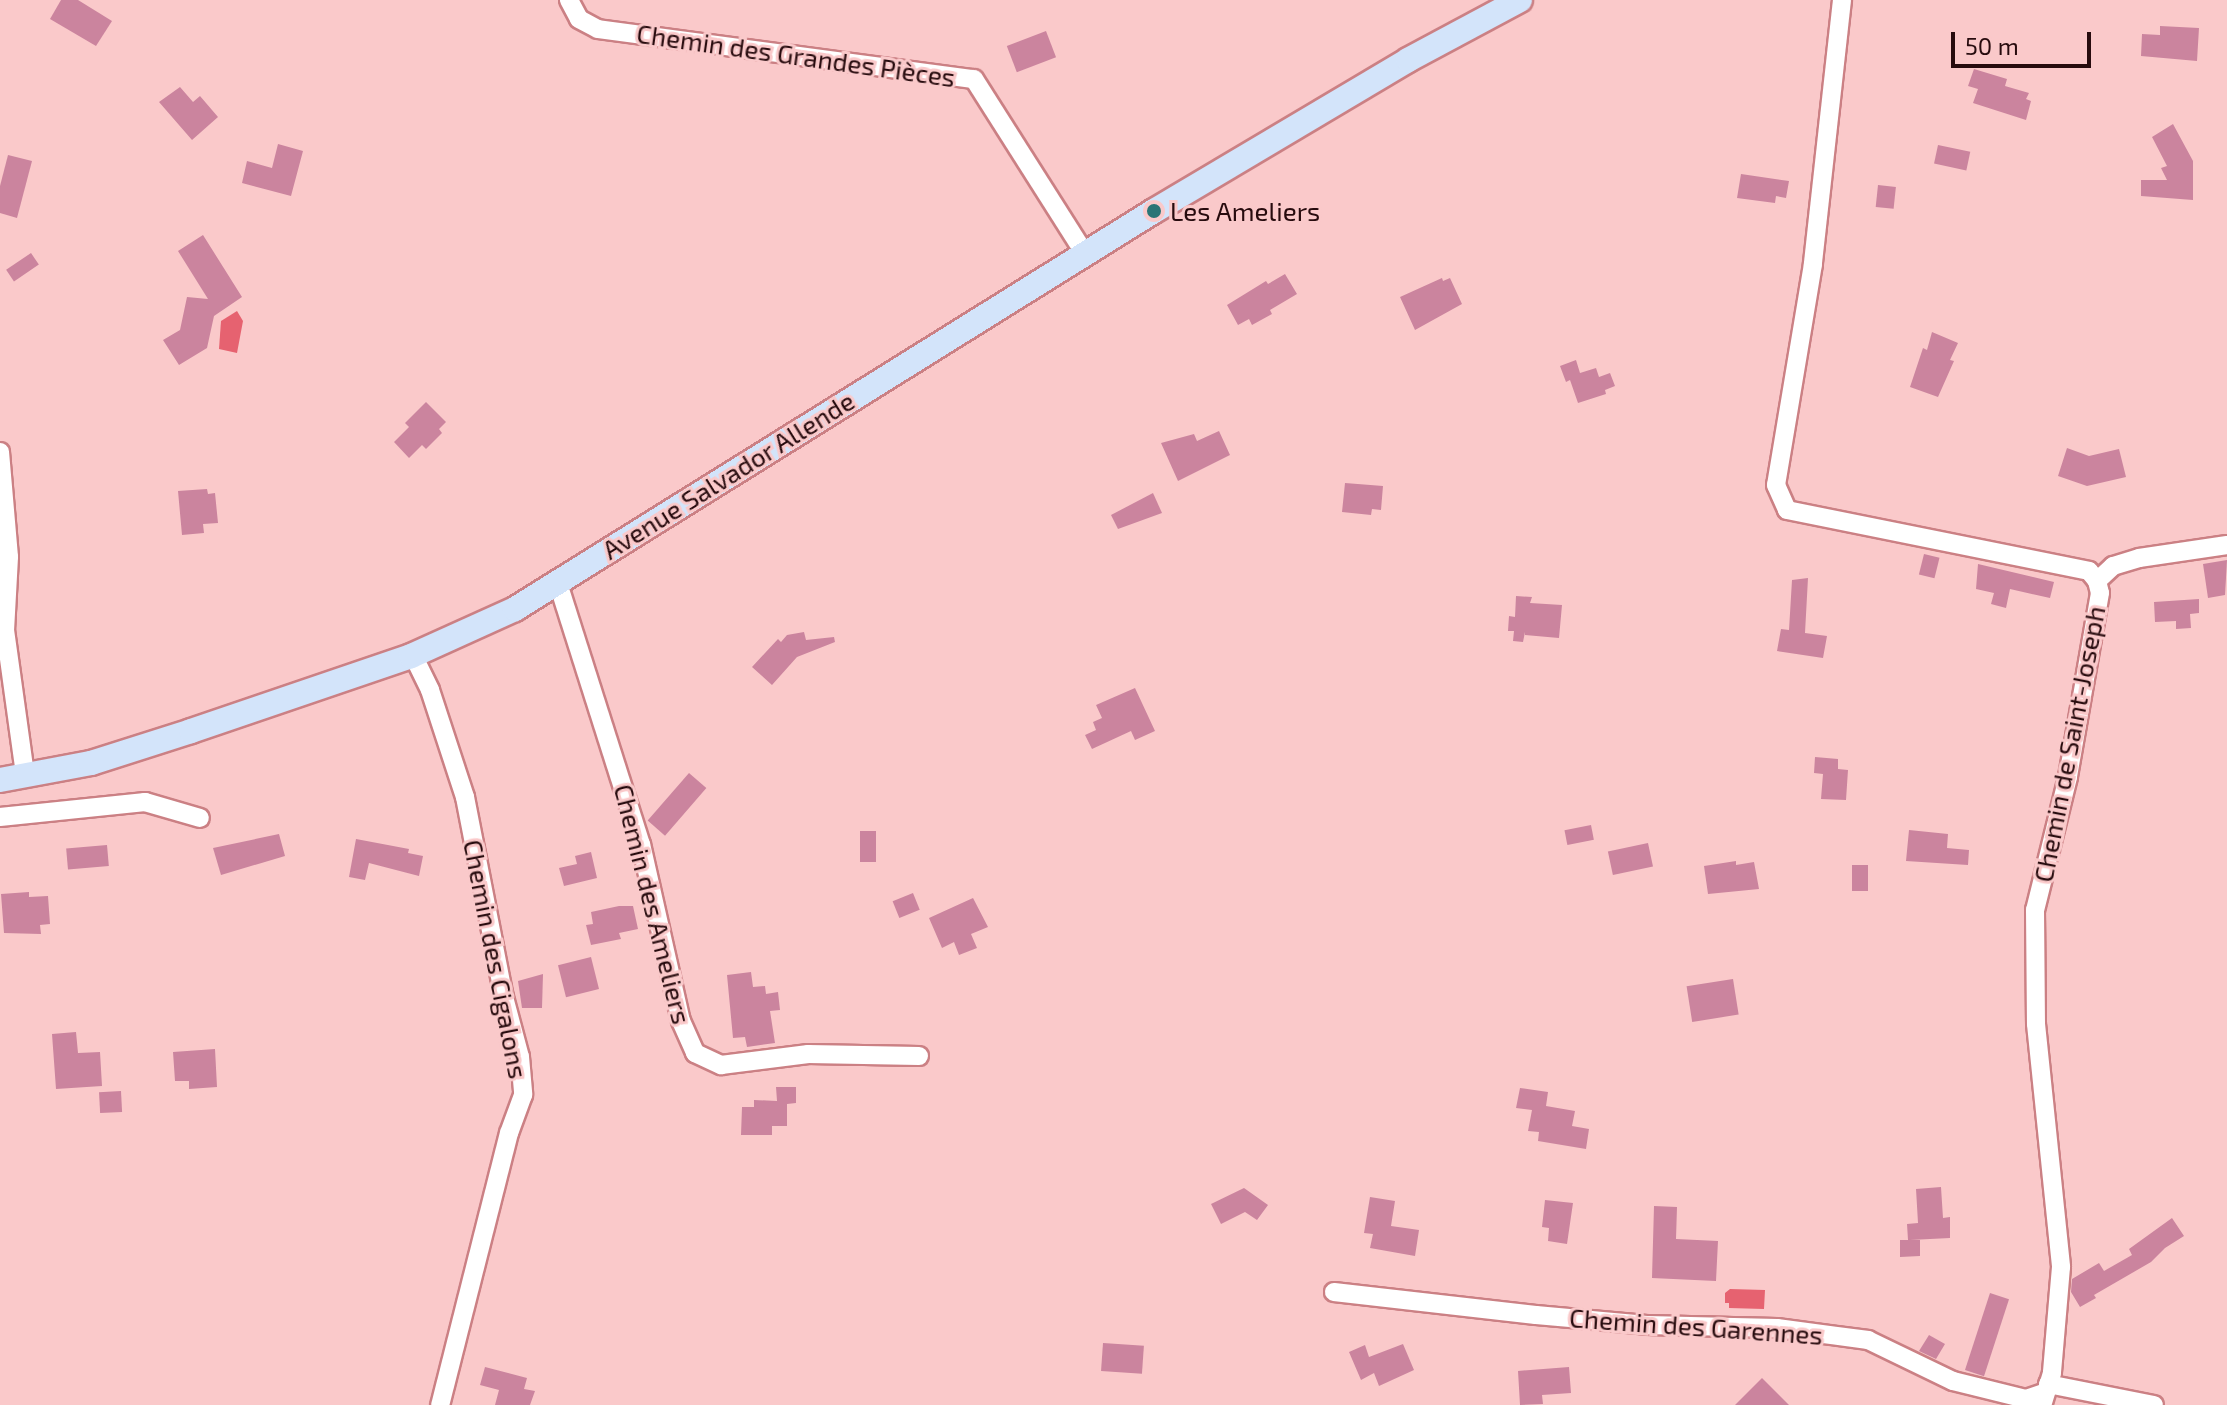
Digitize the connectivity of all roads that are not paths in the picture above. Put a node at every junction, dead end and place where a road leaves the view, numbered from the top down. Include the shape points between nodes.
1 (569, 0) edge
2 (1842, 0) edge
3 (1501, 3) edge
4 (1085, 254) junction
5 (0, 452) edge
6 (2227, 545) edge
7 (2097, 581) junction
8 (558, 583) junction
9 (413, 655) junction
10 (25, 775) junction
11 (0, 780) edge
12 (0, 817) edge
13 (200, 818) dead end
14 (919, 1056) dead end
15 (1334, 1292) dead end
16 (2045, 1394) edge
17 (440, 1405) edge
18 (2154, 1405) edge

1 - 4 street, Chemin des Grandes Pièces via 579,19 598,29 974,79
2 - 7 street, Chemin de Saint-Joseph via 1813,264 1776,485 1787,510 2089,571
3 - 4 main road, Avenue Salvador Allende
4 - 8 main road, Avenue Salvador Allende
5 - 10 street via 9,557 5,630
6 - 7 street via 2139,558 2113,566
7 - 16 street, Chemin de Saint-Joseph via 2100,593 2068,777 2035,910 2036,1024 2061,1267
8 - 9 main road, Avenue Salvador Allende via 515,609
8 - 14 street, Chemin des Ameliers via 641,844 681,1021 695,1053 721,1065 808,1054
9 - 10 main road, Avenue Salvador Allende via 91,763
9 - 17 street, Chemin des Cigalons via 465,797 520,1057 523,1095
10 - 11 main road, Avenue Salvador Allende
12 - 13 street via 145,802
15 - 16 street, Chemin des Garennes via 1647,1325 1777,1328 1868,1340 1953,1381 2026,1399
16 - 18 street, Chemin des Garennes

